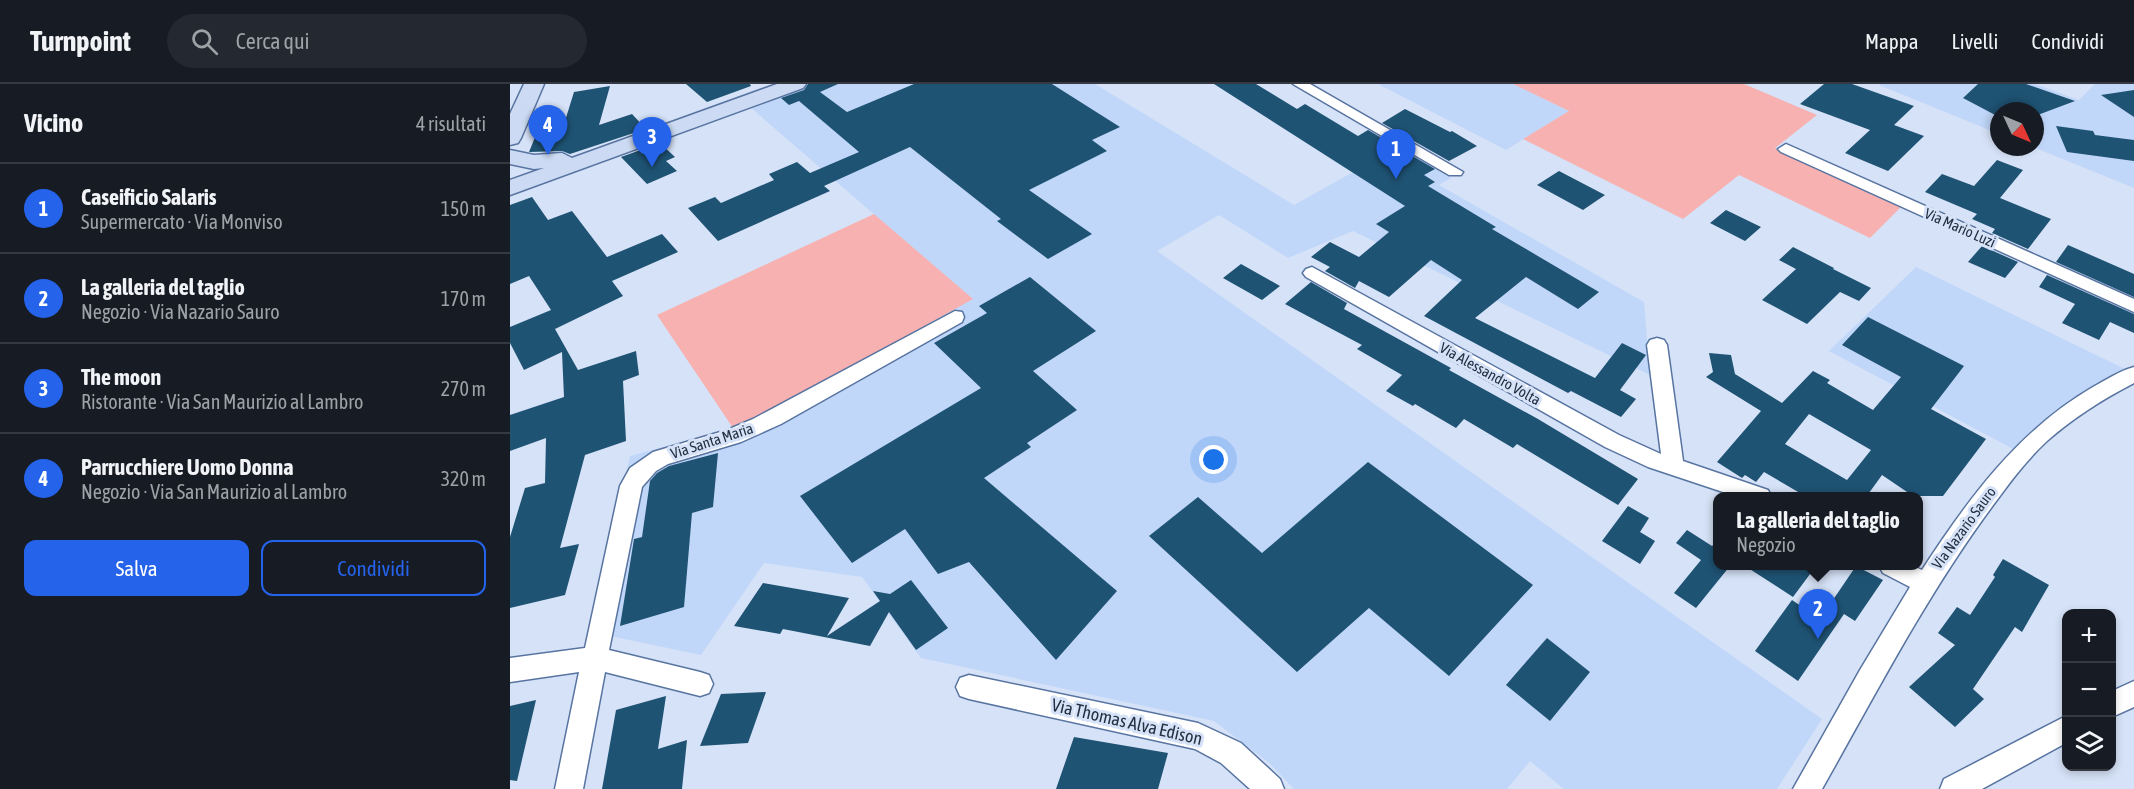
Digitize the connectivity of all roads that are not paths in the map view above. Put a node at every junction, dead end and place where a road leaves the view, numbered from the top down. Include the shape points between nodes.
1 (534, 84) edge
2 (796, 84) edge
3 (1300, 84) edge
4 (511, 134) edge
5 (1786, 149) dead end
6 (510, 157) edge
7 (510, 168) edge
8 (1455, 172) dead end
9 (526, 173) edge
10 (510, 188) edge
11 (1312, 273) dead end
12 (2134, 306) edge
13 (955, 316) dead end
14 (1657, 345) dead end
15 (2134, 374) edge
16 (1673, 467) junction
17 (1748, 492) edge
18 (1898, 570) edge
19 (1924, 584) junction
20 (595, 658) junction
21 (510, 670) edge
22 (700, 684) dead end
23 (969, 687) dead end
24 (2134, 693) edge
25 (2116, 703) edge
26 (2062, 732) edge
27 (569, 789) edge
28 (1270, 789) edge
29 (1807, 789) edge
30 (1954, 789) edge

1 - 4 main road
2 - 9 main road via 615,149
3 - 8 street
5 - 12 street, Via Mario Luzi
6 - 9 main road
7 - 9 main road
9 - 10 main road
11 - 16 street, Via Alessandro Volta via 1598,434
13 - 20 street, Via Santa Maria via 776,418 722,441 657,459 639,472 631,486
14 - 16 street
15 - 19 street, Via Nazario Sauro via 2077,407 2038,437 2004,474
16 - 17 street, Via Alessandro Volta
18 - 19 street
19 - 29 street, Via Nazario Sauro
20 - 21 street
20 - 22 street
20 - 27 street, Via Santa Maria
23 - 28 street, Via Thomas Alva Edison via 1198,736 1231,753
24 - 25 street
26 - 30 street

